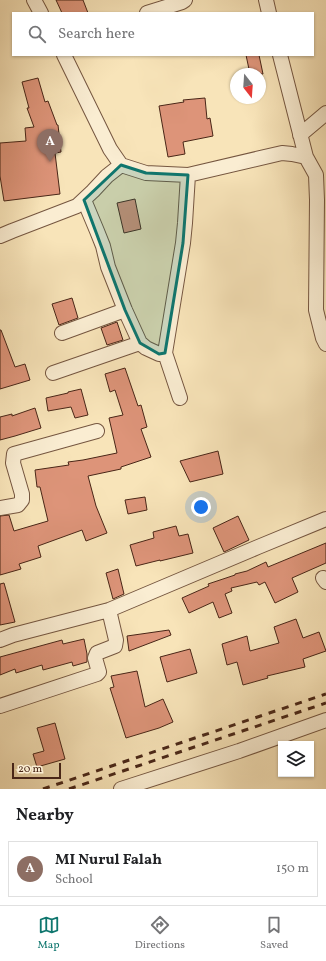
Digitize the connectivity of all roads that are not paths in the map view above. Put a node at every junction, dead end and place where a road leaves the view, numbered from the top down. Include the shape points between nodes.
1 (34, 0) edge
2 (185, 0) edge
3 (266, 0) edge
4 (40, 12) edge
5 (150, 12) edge
6 (269, 12) edge
7 (69, 56) edge
8 (280, 56) edge
9 (326, 113) edge
10 (300, 135) junction
11 (306, 157) junction
12 (121, 165) junction
13 (188, 175) junction
14 (84, 200) junction
15 (0, 236) edge
16 (125, 310) junction
17 (62, 333) dead end
18 (140, 343) junction
19 (326, 344) edge
20 (165, 353) junction
21 (53, 373) dead end
22 (180, 398) dead end
23 (97, 431) dead end
24 (0, 508) edge
25 (326, 519) edge
26 (109, 610) junction
27 (0, 640) edge
28 (0, 706) edge
29 (326, 720) edge
30 (121, 789) edge

1 - 4 street
2 - 5 street
3 - 6 street
7 - 12 street via 110,149
8 - 10 street
9 - 10 street
10 - 11 street
11 - 13 street via 282,153
11 - 19 street via 316,175 316,310
12 - 13 street via 146,173
12 - 14 street
13 - 20 street via 183,243
14 - 15 street via 77,206
14 - 16 street
16 - 17 street
16 - 18 street
18 - 20 street via 159,354
18 - 21 street
20 - 22 street
23 - 24 street via 14,454 13,463 22,500 18,505
25 - 26 street
26 - 27 street
26 - 28 street via 115,630 115,646 97,653 97,674
29 - 30 street

